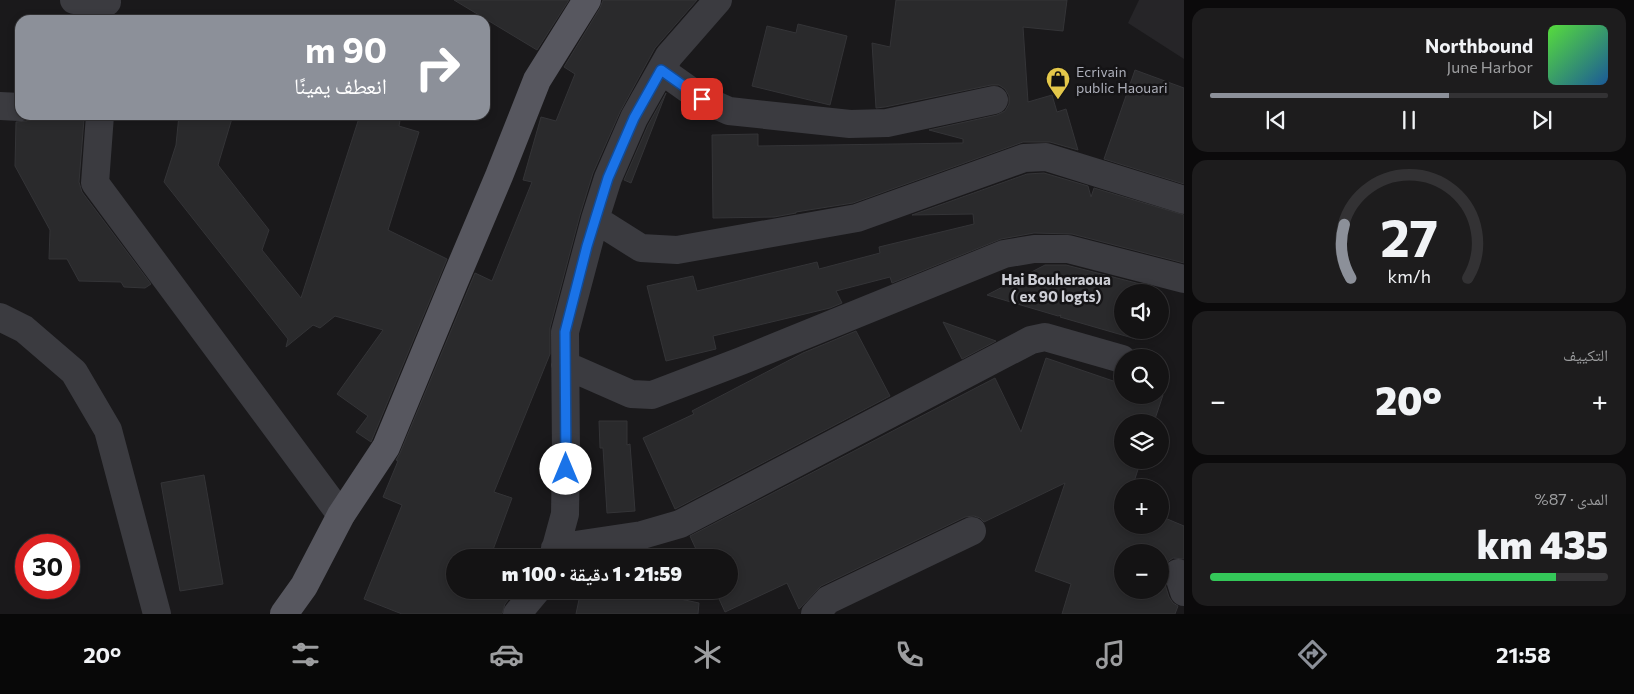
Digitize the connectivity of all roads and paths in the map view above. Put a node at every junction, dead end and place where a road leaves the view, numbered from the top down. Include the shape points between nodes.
1 (74, 0) edge
2 (587, 0) edge
3 (718, 0) edge
4 (106, 7) edge
5 (661, 70) junction
6 (994, 100) dead end
7 (0, 106) edge
8 (15, 107) edge
9 (100, 120) edge
10 (1184, 200) edge
11 (595, 219) junction
12 (1184, 279) edge
13 (0, 317) edge
14 (1114, 357) edge
15 (565, 365) junction
16 (342, 515) junction
17 (972, 531) dead end
18 (555, 549) edge
19 (574, 549) edge
20 (530, 599) edge
21 (156, 614) edge
22 (284, 614) edge
23 (517, 614) edge
24 (816, 614) edge

1 - 4 street
2 - 16 main road via 537,80 386,446
3 - 5 street via 669,56
5 - 6 street via 702,99 730,111 850,124 886,123
5 - 11 street via 634,118 608,178
7 - 8 street
9 - 16 street via 95,183
10 - 11 street via 1038,157 1024,158 857,218 677,250 641,248
11 - 15 street via 565,332
12 - 15 street via 1068,249 1034,249 1004,254 652,395 632,394
13 - 21 street via 24,329 74,372 108,430
14 - 19 street via 1046,337 1031,340 680,524
15 - 18 street via 565,514
16 - 22 main road via 304,586
17 - 24 street via 828,600
20 - 23 street

